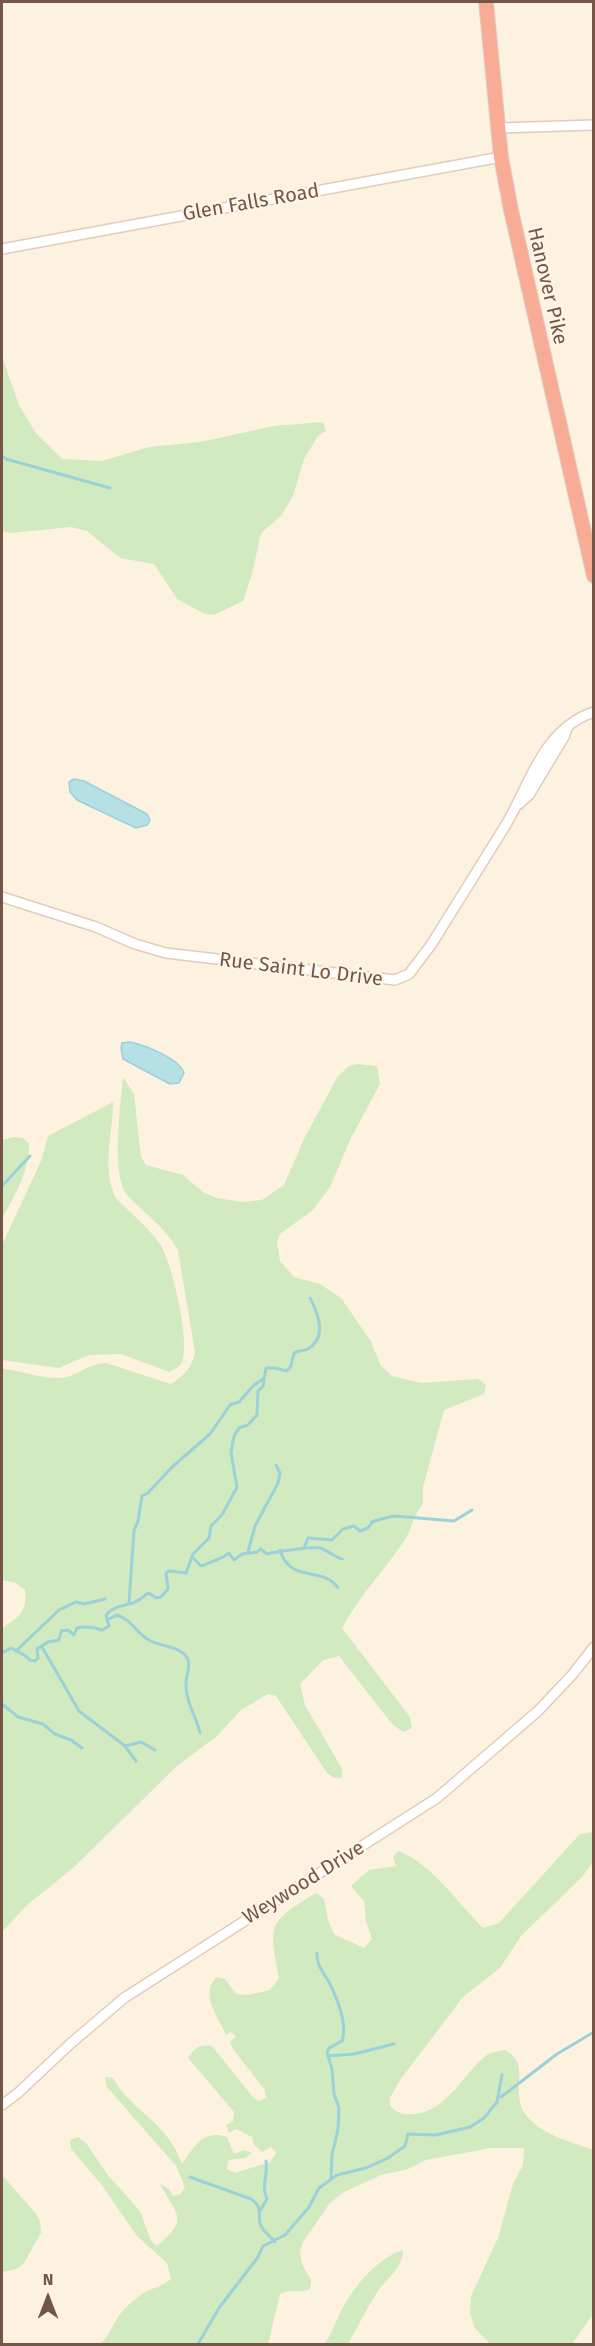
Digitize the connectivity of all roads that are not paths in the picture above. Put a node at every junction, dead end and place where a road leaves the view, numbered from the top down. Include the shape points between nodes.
1 (486, 2) edge
2 (594, 126) edge
3 (498, 128) junction
4 (501, 157) junction
5 (2, 249) edge
6 (594, 576) edge
7 (594, 712) edge
8 (2, 897) edge
9 (594, 1647) edge
10 (2, 2104) edge

1 - 3 highway, Hanover Pike
2 - 3 street
3 - 4 highway, Hanover Pike
4 - 5 street, Glen Falls Road
4 - 6 highway, Hanover Pike via 526,284
7 - 8 street, Rue Saint Lo Drive via 578,718 552,741 527,780 517,806 431,945 409,974 395,980 166,953
9 - 10 street, Weywood Drive via 538,1711 450,1787 417,1812 124,1998

